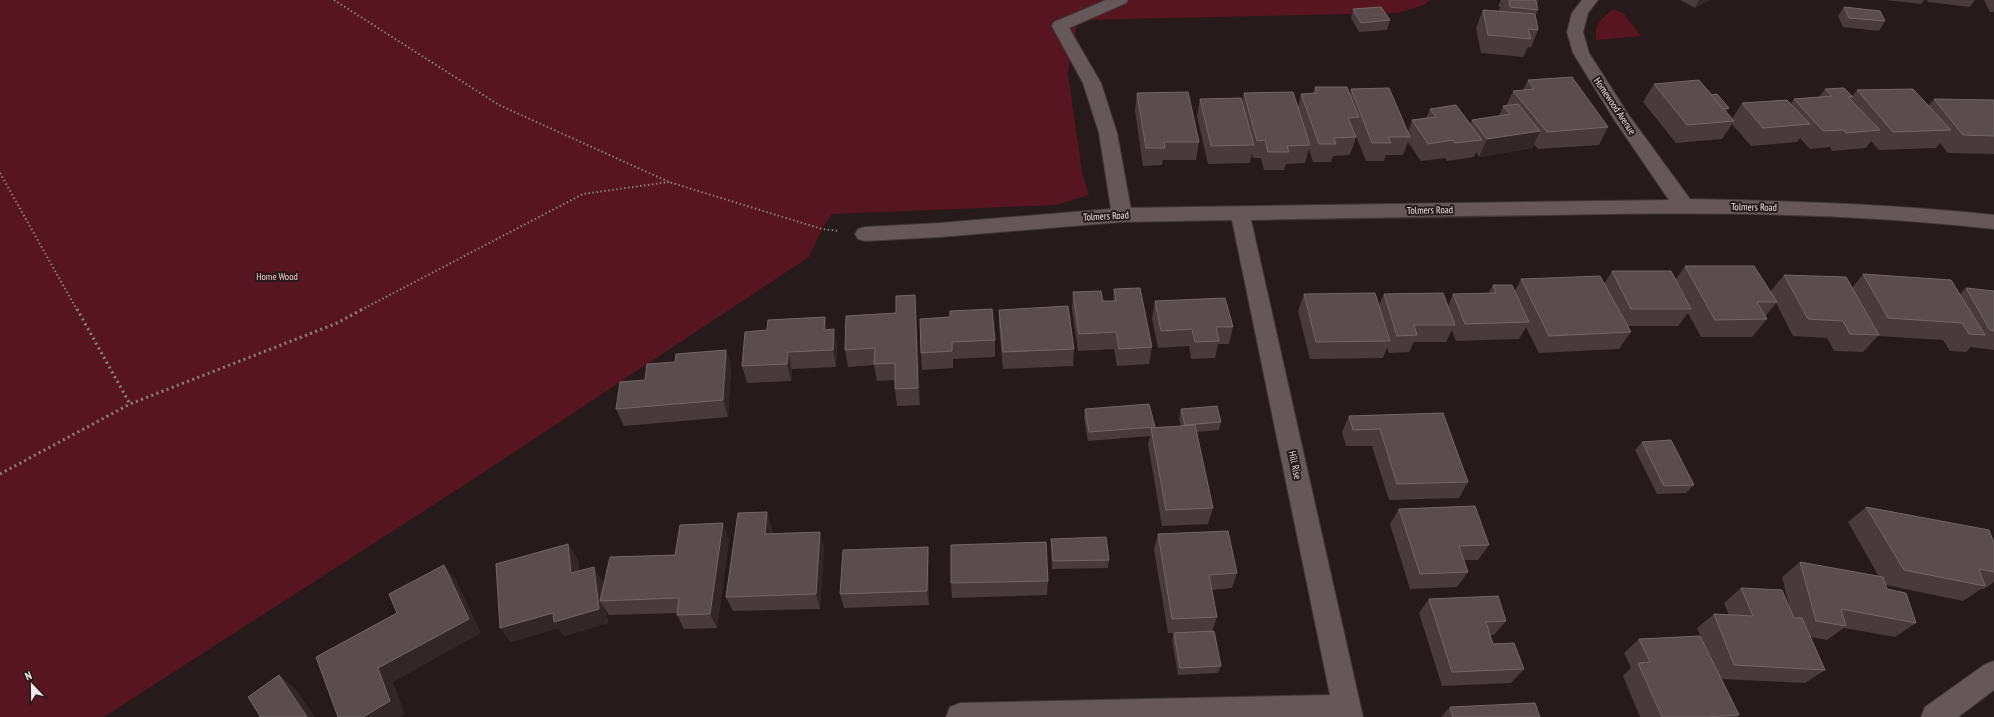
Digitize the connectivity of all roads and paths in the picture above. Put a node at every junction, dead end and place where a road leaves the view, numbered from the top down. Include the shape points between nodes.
1 (334, 0) edge
2 (1120, 0) edge
3 (1590, 0) edge
4 (0, 173) edge
5 (669, 182) junction
6 (1684, 206) junction
7 (1240, 213) junction
8 (1122, 215) junction
9 (1994, 222) edge
10 (866, 234) joint
11 (130, 404) junction
12 (0, 474) edge
13 (1994, 674) edge
14 (1348, 712) edge
15 (960, 717) edge
16 (1935, 717) edge

1 - 5 path via 499,105
2 - 8 street via 1060,26 1094,90 1108,133
3 - 6 street, Homewood Avenue via 1580,13 1575,32 1581,53 1621,117
4 - 11 path
5 - 10 path via 822,229
5 - 11 path via 583,194 335,324
6 - 7 street, Tolmers Road
6 - 9 street, Tolmers Road via 1814,208
7 - 8 street, Tolmers Road
7 - 14 street, Hill Rise
8 - 10 street, Tolmers Road
11 - 12 path
13 - 16 street
14 - 15 street

